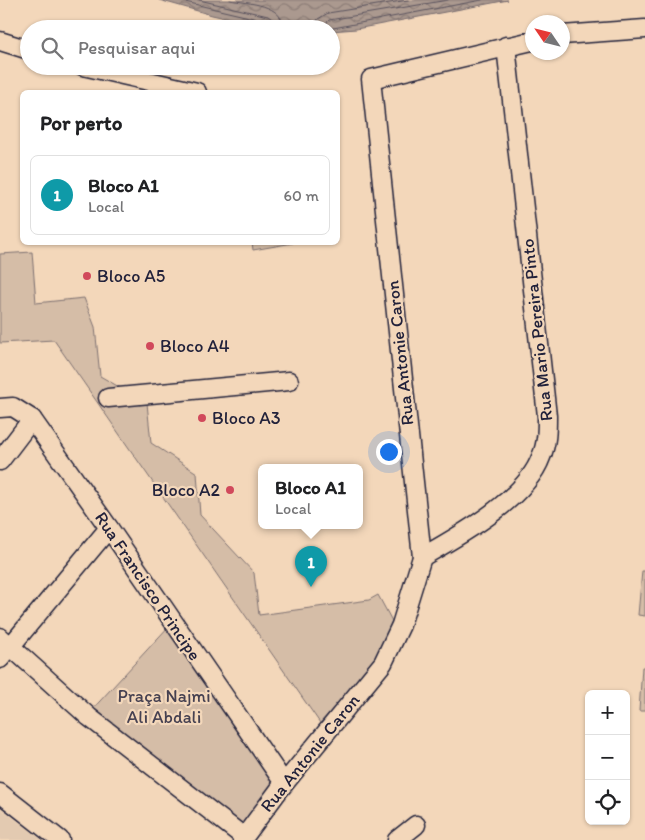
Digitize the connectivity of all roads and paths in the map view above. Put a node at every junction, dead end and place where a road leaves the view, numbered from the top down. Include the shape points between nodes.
1 (645, 29) edge
2 (570, 34) edge
3 (0, 40) edge
4 (525, 42) edge
5 (506, 46) junction
6 (20, 47) edge
7 (122, 75) edge
8 (188, 90) edge
9 (289, 381) dead end
10 (108, 398) dead end
11 (0, 408) edge
12 (32, 419) junction
13 (0, 461) edge
14 (109, 528) junction
15 (422, 557) junction
16 (5, 641) edge
17 (0, 660) edge
18 (284, 783) junction
19 (0, 793) edge
20 (416, 826) dead end
21 (243, 838) edge
22 (60, 840) edge
23 (397, 840) edge

1 - 2 street
3 - 6 street
4 - 5 street
5 - 15 street, Rua Mario Pereira Pinto via 547,438 541,458 520,488 494,512
5 - 15 street, Rua Antonie Caron via 371,79
7 - 8 street
9 - 10 street
11 - 12 street, Rua Francisco Principe via 13,408
12 - 13 street
12 - 14 street, Rua Francisco Principe
14 - 16 street
14 - 18 street, Rua Francisco Principe
15 - 18 street, Rua Antonie Caron via 401,624 383,664
16 - 17 street
16 - 21 street via 89,717
18 - 21 street, Rua Antonie Caron
19 - 22 street
20 - 23 street

